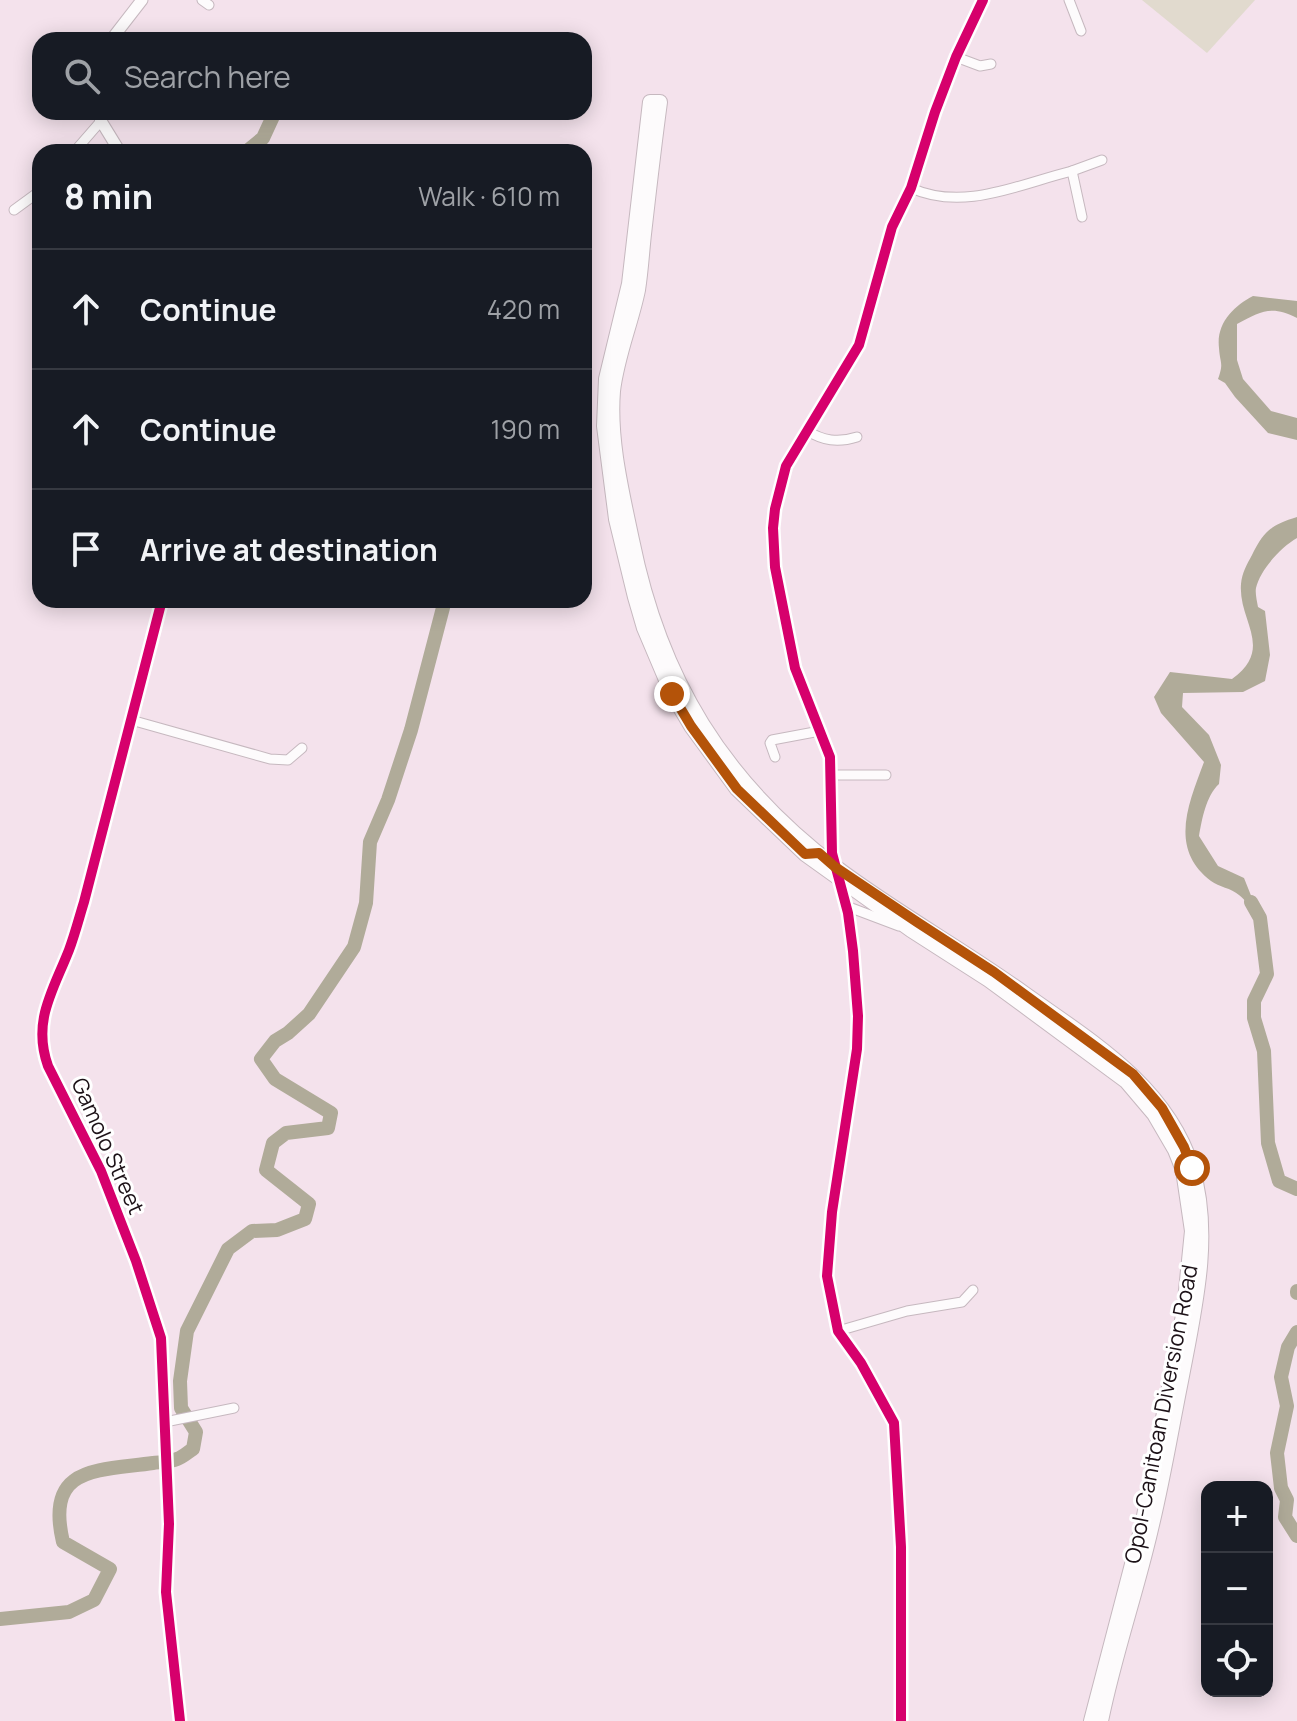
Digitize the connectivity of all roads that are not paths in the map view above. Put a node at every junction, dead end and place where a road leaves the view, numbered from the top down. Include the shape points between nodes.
1 (142, 0) edge
2 (983, 0) edge
3 (1069, 0) edge
4 (1081, 31) dead end
5 (117, 32) edge
6 (956, 57) junction
7 (991, 64) dead end
8 (655, 102) dead end
9 (97, 120) edge
10 (102, 120) edge
11 (80, 144) edge
12 (116, 144) edge
13 (1102, 160) dead end
14 (1072, 171) junction
15 (911, 188) junction
16 (32, 197) edge
17 (14, 210) dead end
18 (1082, 217) dead end
19 (806, 430) junction
20 (857, 437) dead end
21 (160, 608) edge
22 (131, 720) junction
23 (820, 731) junction
24 (302, 748) dead end
25 (775, 757) dead end
26 (832, 775) junction
27 (886, 775) dead end
28 (824, 858) junction
29 (846, 906) junction
30 (904, 924) junction
31 (973, 1290) dead end
32 (838, 1331) junction
33 (234, 1408) dead end
34 (165, 1427) junction
35 (180, 1721) edge
36 (901, 1721) edge
37 (1091, 1721) edge
38 (1101, 1721) edge

1 - 5 street
2 - 6 street
3 - 4 street
6 - 7 street via 980,66
6 - 15 street
8 - 28 main road, Opol-Canitoan Diversion Road via 639,286 613,391 616,448 643,594 667,661 717,747 770,812
9 - 11 street
10 - 12 street
13 - 14 street
14 - 15 street via 955,199
14 - 18 street
15 - 19 street via 886,243 855,355
16 - 17 street
19 - 20 street via 829,441
19 - 23 street via 786,466 773,546 795,668
21 - 22 street, Gamolo Street
22 - 24 street via 270,759 288,760
22 - 34 street, Gamolo Street via 84,902 46,1007 41,1036 48,1066 101,1171 153,1311 161,1338
23 - 25 street via 772,740
23 - 26 street
26 - 27 street
26 - 28 street
28 - 29 street
28 - 30 main road, Opol-Canitoan Diversion Road
29 - 30 street
29 - 32 street via 858,1032 828,1248 827,1276
30 - 37 main road, Opol-Canitoan Diversion Road via 1126,1081 1160,1123 1183,1170 1192,1231 1184,1310 1142,1526
30 - 38 main road, Opol-Canitoan Diversion Road via 994,972 1133,1074 1162,1108 1192,1168 1202,1231 1193,1312 1152,1528
31 - 32 street via 962,1302
32 - 36 street via 894,1423 901,1547
33 - 34 street
34 - 35 street, Gamolo Street via 166,1592

